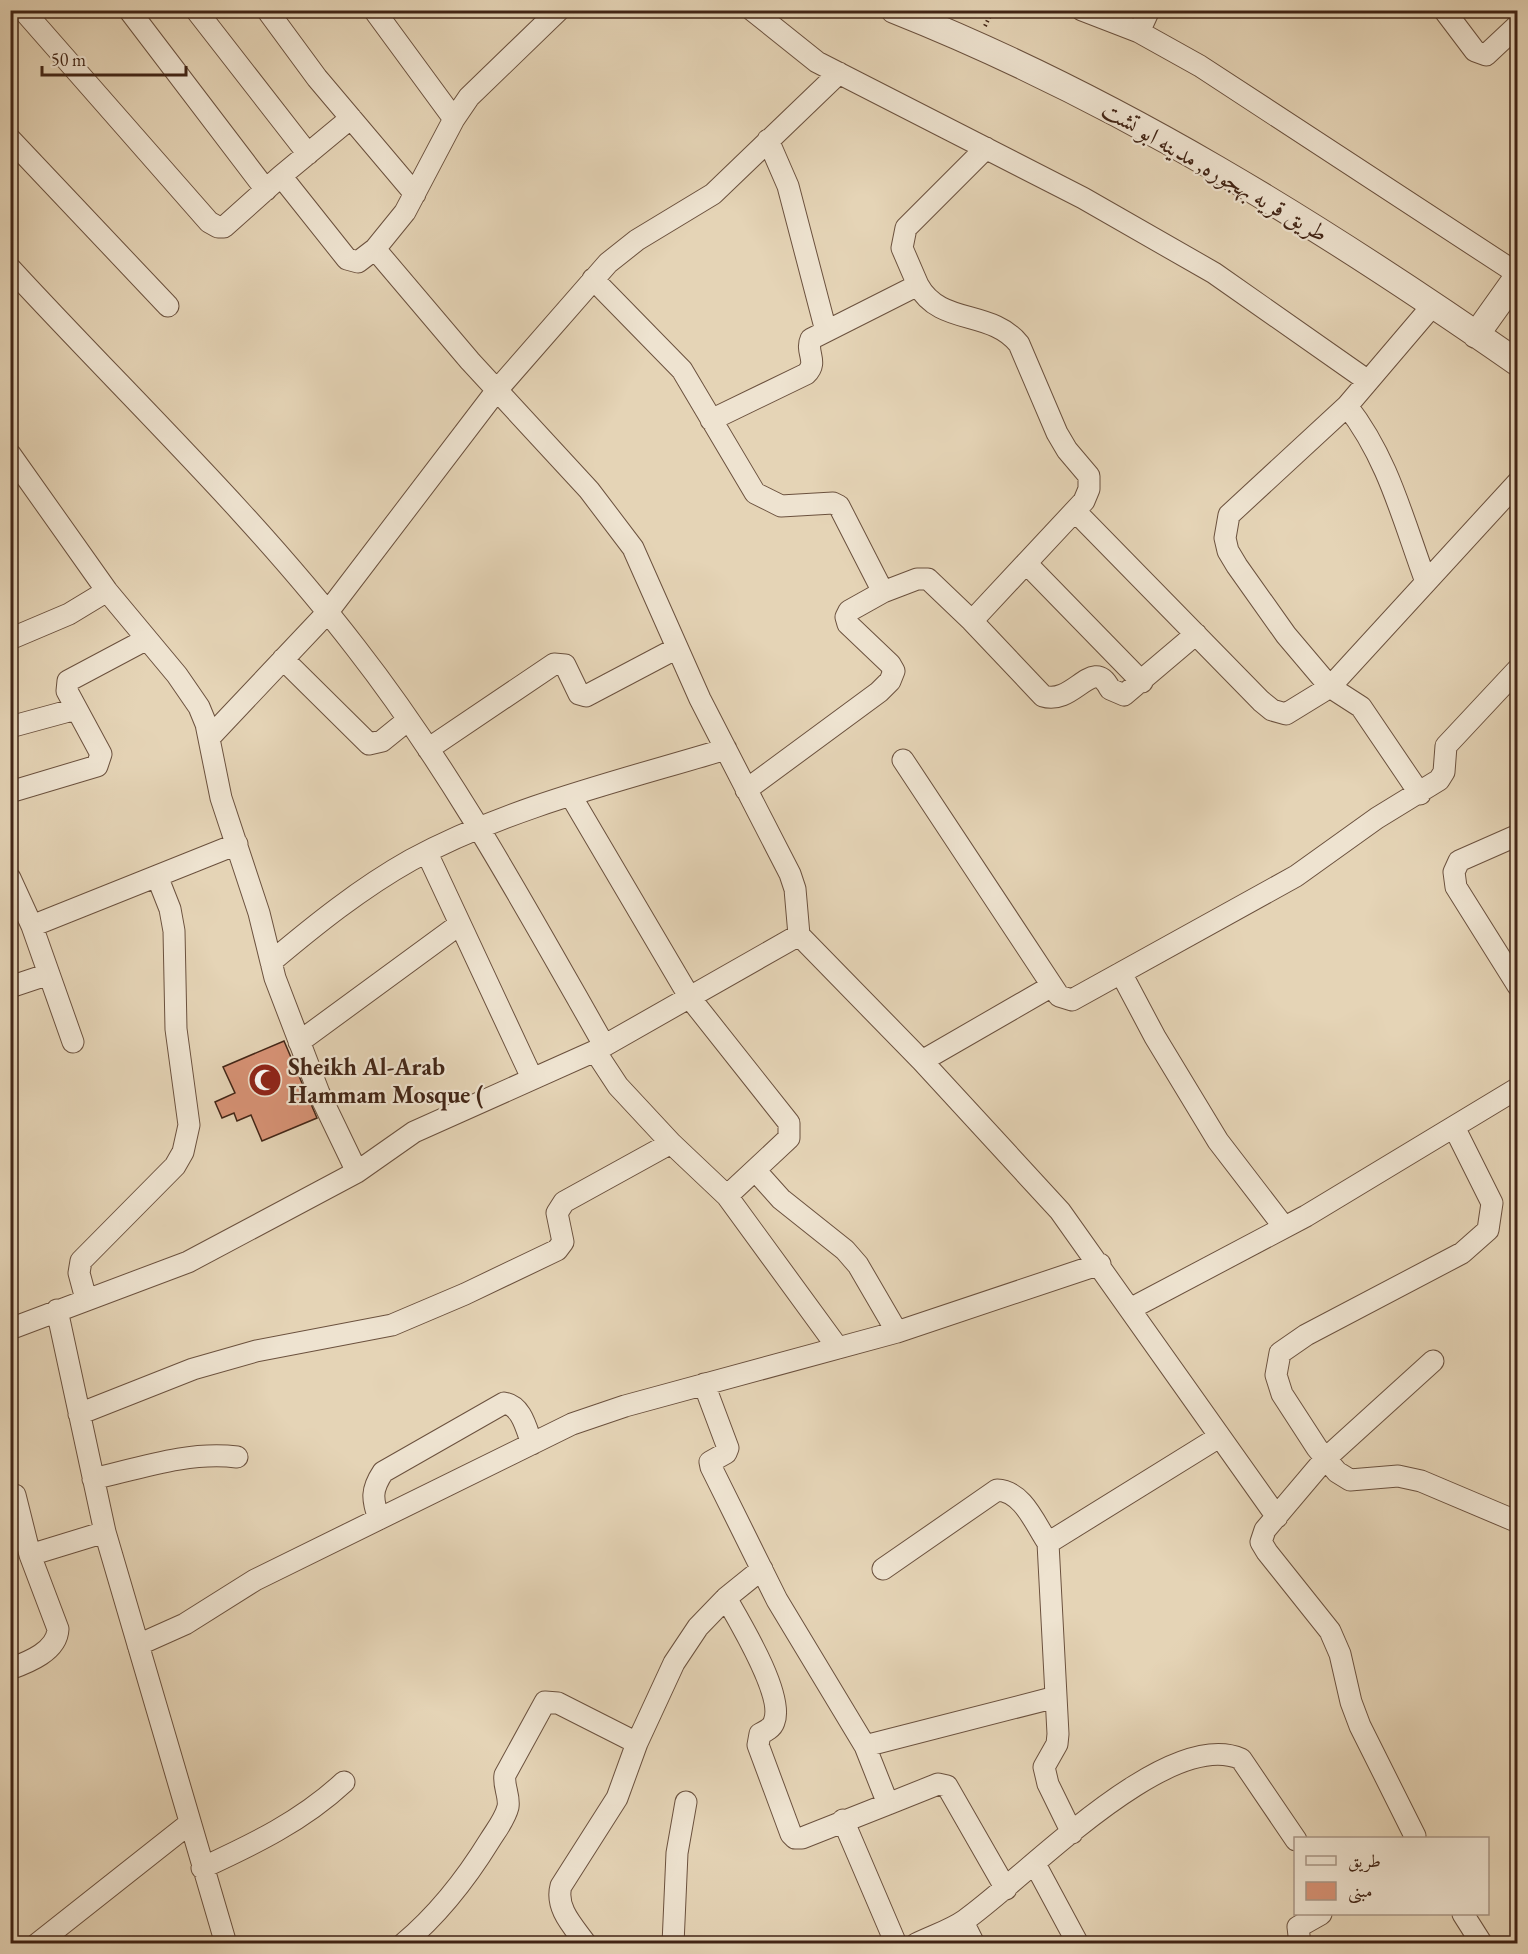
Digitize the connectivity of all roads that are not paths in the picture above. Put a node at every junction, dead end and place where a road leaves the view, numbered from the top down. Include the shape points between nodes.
1 (23, 10) edge
2 (129, 10) edge
3 (196, 10) edge
4 (267, 10) edge
5 (374, 10) edge
6 (559, 10) edge
7 (752, 10) edge
8 (894, 10) edge
9 (1082, 10) edge
10 (1149, 10) edge
11 (1444, 10) edge
12 (1518, 25) edge
13 (1139, 32) junction
14 (839, 73) junction
15 (351, 118) junction
16 (454, 119) junction
17 (10, 140) edge
18 (768, 140) junction
19 (987, 148) junction
20 (308, 154) junction
21 (274, 183) junction
22 (415, 195) junction
23 (375, 249) junction
24 (10, 268) edge
25 (1518, 275) edge
26 (593, 279) junction
27 (918, 285) junction
28 (1433, 305) junction
29 (168, 306) dead end
30 (826, 331) junction
31 (1476, 335) junction
32 (1518, 363) edge
33 (1368, 381) junction
34 (497, 390) junction
35 (1347, 406) junction
36 (711, 420) junction
37 (10, 454) edge
38 (1518, 482) edge
39 (1075, 511) junction
40 (1026, 563) junction
41 (1426, 582) junction
42 (107, 591) junction
43 (883, 592) junction
44 (327, 613) junction
45 (972, 621) junction
46 (1196, 634) junction
47 (10, 639) edge
48 (147, 639) junction
49 (677, 648) junction
50 (284, 659) junction
51 (1515, 680) edge
52 (1142, 682) junction
53 (1330, 687) junction
54 (76, 709) junction
55 (408, 720) junction
56 (10, 727) edge
57 (209, 738) junction
58 (428, 749) junction
59 (726, 749) junction
60 (903, 760) dead end
61 (747, 790) junction
62 (10, 792) edge
63 (1420, 794) junction
64 (571, 796) junction
65 (478, 828) junction
66 (1518, 835) edge
67 (237, 844) junction
68 (427, 853) junction
69 (157, 876) junction
70 (11, 879) edge
71 (460, 924) junction
72 (32, 926) junction
73 (799, 935) junction
74 (271, 962) junction
75 (1121, 973) junction
76 (49, 974) junction
77 (1052, 986) junction
78 (1518, 986) edge
79 (10, 987) edge
80 (690, 998) junction
81 (74, 1042) dead end
82 (299, 1042) junction
83 (600, 1048) junction
84 (922, 1061) junction
85 (532, 1078) junction
86 (1518, 1088) edge
87 (1454, 1126) junction
88 (671, 1143) junction
89 (755, 1170) junction
90 (357, 1172) junction
91 (727, 1196) junction
92 (1284, 1227) junction
93 (1100, 1264) junction
94 (86, 1299) junction
95 (1130, 1309) junction
96 (57, 1310) junction
97 (10, 1329) edge
98 (897, 1332) junction
99 (838, 1348) junction
100 (1433, 1361) dead end
101 (704, 1384) junction
102 (79, 1414) junction
103 (1219, 1437) junction
104 (532, 1444) junction
105 (237, 1457) dead end
106 (1325, 1459) junction
107 (93, 1479) junction
108 (15, 1495) dead end
109 (1277, 1517) junction
110 (379, 1519) junction
111 (1518, 1522) edge
112 (105, 1532) junction
113 (1048, 1543) junction
114 (30, 1555) junction
115 (762, 1569) junction
116 (883, 1569) dead end
117 (726, 1598) junction
118 (138, 1645) junction
119 (10, 1669) edge
120 (1056, 1696) junction
121 (637, 1743) junction
122 (865, 1746) junction
123 (344, 1782) dead end
124 (686, 1802) dead end
125 (888, 1804) junction
126 (843, 1820) junction
127 (190, 1823) junction
128 (1072, 1833) junction
129 (1294, 1837) edge
130 (1414, 1837) edge
131 (1035, 1864) junction
132 (202, 1868) junction
133 (1006, 1889) junction
134 (1319, 1915) edge
135 (1464, 1915) edge
136 (963, 1922) junction
137 (37, 1944) edge
138 (226, 1944) edge
139 (403, 1944) edge
140 (585, 1944) edge
141 (673, 1944) edge
142 (896, 1944) edge
143 (916, 1944) edge
144 (974, 1944) edge
145 (1078, 1944) edge
146 (1300, 1944) edge
147 (1482, 1944) edge

1 - 21 street via 209,222 224,226
2 - 21 street
3 - 20 street
4 - 15 street
5 - 16 street
6 - 16 street via 469,97
7 - 14 street via 817,62
8 - 28 street, طريق قريه بهجوره, مدينه ابو تشت via 1024,67 1130,120 1244,183
9 - 13 street
10 - 13 street
11 - 12 street via 1482,55
13 - 25 street via 1259,102
14 - 18 street
14 - 19 street
15 - 20 street
15 - 22 street
16 - 22 street
17 - 29 street
18 - 26 street via 713,194 637,240
18 - 30 street via 788,186
19 - 27 street via 906,228 902,248
19 - 33 street via 1214,273
20 - 21 street
21 - 23 street via 347,259 358,262
22 - 23 street
23 - 34 street
24 - 44 street via 245,518
25 - 31 street
26 - 34 street
26 - 36 street via 682,370
27 - 30 street
27 - 39 street via 930,303 942,310 997,325 1020,344 1057,433 1089,476 1089,489
28 - 31 street, طريق قريه بهجوره, مدينه ابو تشت
28 - 33 street
30 - 36 street via 811,339 808,346 812,366 806,374
31 - 32 street, طريق قريه بهجوره, مدينه ابو تشت
33 - 35 street
34 - 44 street
34 - 49 street via 589,490 633,548
35 - 41 street via 1368,432 1382,459
35 - 53 street via 1229,515 1225,538 1228,551 1286,635
36 - 43 street via 755,494 781,506 839,506
37 - 42 street
38 - 41 street
39 - 40 street
39 - 46 street
40 - 45 street
40 - 52 street
41 - 53 street
42 - 47 street via 69,614
42 - 48 street
43 - 45 street via 917,579 928,579
43 - 61 street via 849,611 846,617 848,624 890,664 894,671 890,681
44 - 50 street
44 - 55 street
45 - 52 street via 1043,696 1061,698 1091,676 1124,695
46 - 52 street
46 - 53 street via 1261,701 1281,714 1293,711
48 - 54 street via 68,681 67,691
48 - 57 street via 199,707
49 - 58 street via 586,696 579,694 566,665 554,664
49 - 59 street
50 - 55 street via 369,744 382,741
50 - 57 street
51 - 63 street via 1446,746 1444,772
53 - 63 street via 1361,707
54 - 56 street
54 - 62 street via 101,754 97,766
55 - 58 street
57 - 67 street
58 - 65 street
59 - 61 street
59 - 64 street
60 - 77 street
61 - 73 street via 795,889
63 - 75 street via 1377,818 1296,876
64 - 65 street
64 - 80 street
65 - 68 street
65 - 83 street
66 - 78 street via 1459,861 1454,872 1456,887
67 - 69 street
67 - 74 street
68 - 71 street
68 - 74 street via 331,912
69 - 72 street
69 - 94 street via 174,931 176,1029 189,1125 183,1152 175,1166 81,1261 79,1274
70 - 72 street
71 - 82 street
71 - 85 street
72 - 76 street
73 - 80 street
73 - 84 street
74 - 82 street
75 - 77 street via 1072,1000 1059,996
75 - 92 street via 1218,1141
76 - 79 street
76 - 81 street
77 - 84 street
80 - 83 street
80 - 89 street via 789,1123 789,1138
82 - 90 street
83 - 85 street
83 - 88 street via 618,1086
84 - 93 street via 1060,1211
85 - 90 street via 414,1132
86 - 87 street
87 - 92 street
87 - 106 street via 1492,1203 1488,1230 1462,1253 1306,1335 1280,1353 1276,1375 1282,1394
88 - 91 street
88 - 102 street via 564,1202 557,1213 563,1242 557,1250 465,1294 392,1325 256,1351 193,1369
89 - 91 street
89 - 98 street via 781,1199 845,1250
90 - 94 street via 188,1262
91 - 99 street
92 - 95 street
93 - 95 street
93 - 98 street
94 - 96 street
95 - 103 street
96 - 97 street
96 - 102 street
98 - 99 street
99 - 101 street
100 - 106 street
101 - 104 street via 572,1424
101 - 115 street via 728,1448 710,1464
102 - 107 street
103 - 109 street
103 - 113 street
104 - 110 street
104 - 110 street via 519,1412 504,1403 383,1472 374,1485 372,1498
105 - 107 street via 192,1456
106 - 109 street
106 - 111 street via 1350,1479 1398,1476 1421,1481
107 - 112 street
108 - 114 street
109 - 130 street via 1263,1534 1263,1547 1330,1630 1360,1726
110 - 118 street via 255,1580 184,1624
112 - 114 street
112 - 118 street
113 - 116 street via 1021,1502 1012,1493 997,1490
113 - 120 street
114 - 119 street via 58,1635 51,1647
115 - 117 street
115 - 122 street
117 - 121 street via 698,1627 674,1663
117 - 126 street via 759,1656 767,1680 775,1718 772,1726 760,1734 758,1745 791,1834 799,1839
118 - 127 street
120 - 122 street
120 - 128 street via 1057,1744 1044,1767
121 - 139 street via 558,1703 545,1702 505,1775 503,1786 508,1800 503,1819 464,1880 427,1924
121 - 140 street via 617,1798 558,1896
122 - 125 street
123 - 132 street via 290,1825
124 - 141 street via 677,1853
125 - 126 street
125 - 133 street via 938,1784 947,1786
126 - 142 street
127 - 132 street
127 - 137 street
128 - 129 street via 1128,1789 1171,1766 1225,1753 1246,1764
128 - 131 street
131 - 133 street
131 - 145 street
132 - 138 street
133 - 136 street
134 - 146 street via 1298,1927
135 - 147 street
136 - 143 street
136 - 144 street

